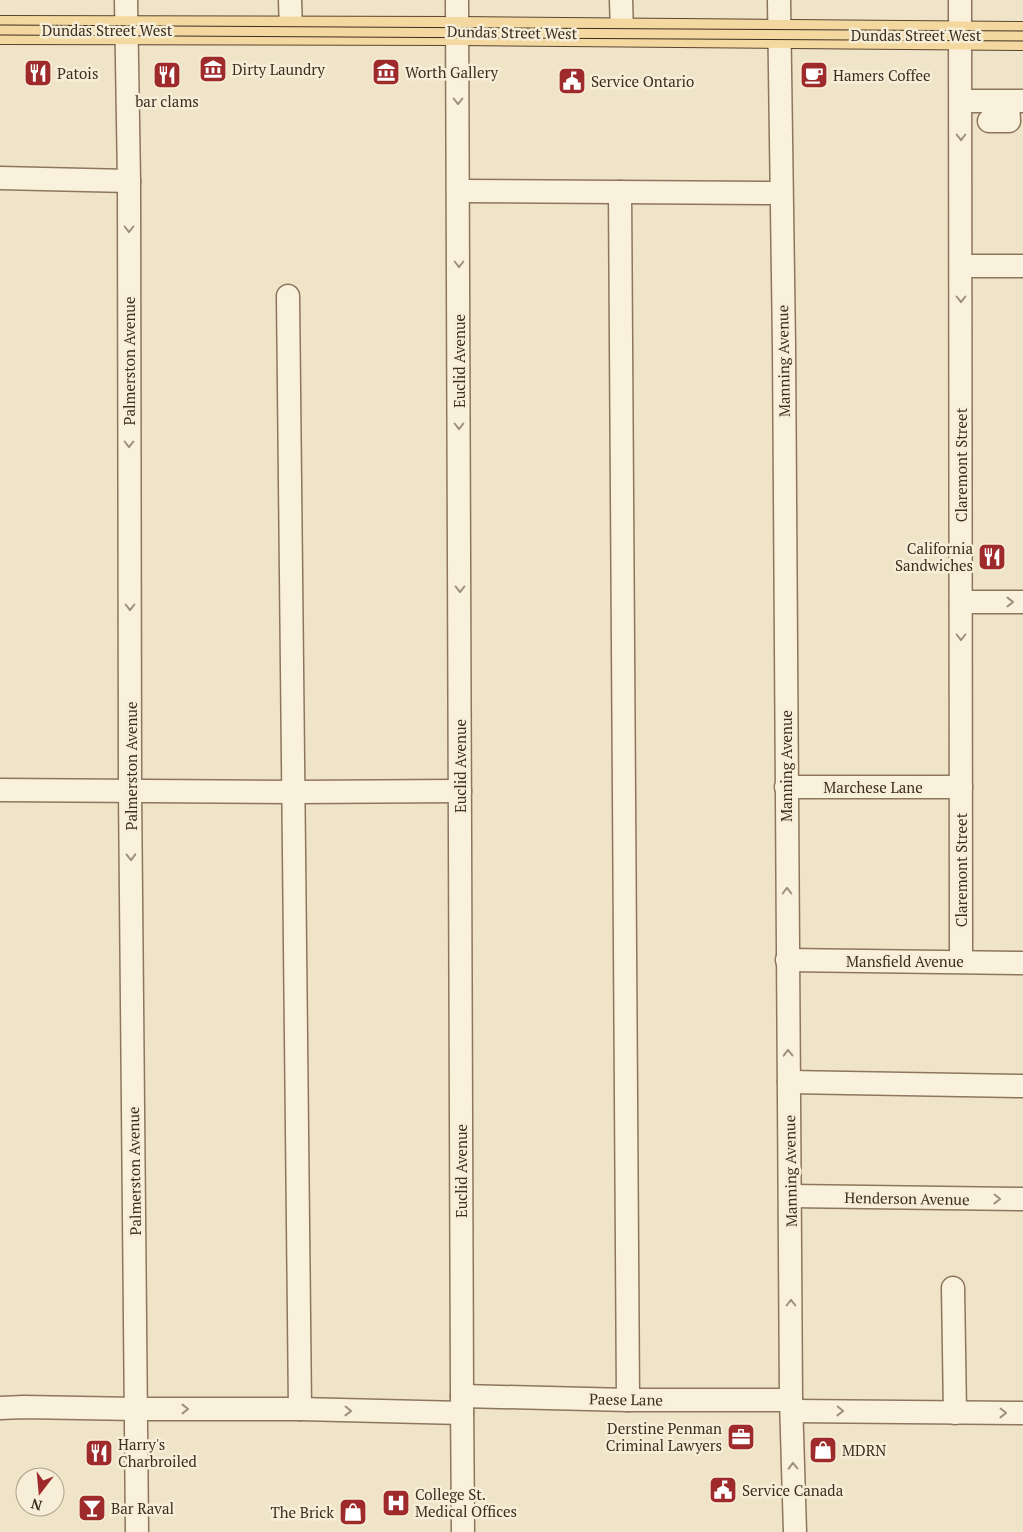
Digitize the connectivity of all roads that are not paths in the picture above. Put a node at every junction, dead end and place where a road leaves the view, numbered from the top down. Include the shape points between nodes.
1 (126, 0) edge
2 (290, 0) edge
3 (457, 0) edge
4 (621, 0) edge
5 (778, 0) edge
6 (960, 0) edge
7 (0, 30) edge
8 (127, 30) junction
9 (291, 31) junction
10 (457, 31) junction
11 (622, 33) junction
12 (779, 34) junction
13 (961, 36) junction
14 (1023, 36) edge
15 (961, 101) junction
16 (1015, 102) edge
17 (989, 121) dead end
18 (0, 178) edge
19 (129, 181) junction
20 (459, 192) junction
21 (620, 192) junction
22 (781, 193) junction
23 (961, 266) junction
24 (1023, 266) edge
25 (288, 296) dead end
26 (961, 602) junction
27 (1023, 602) edge
28 (786, 787) junction
29 (961, 787) junction
30 (0, 790) edge
31 (130, 790) junction
32 (460, 791) junction
33 (294, 792) junction
34 (787, 960) junction
35 (961, 961) junction
36 (1023, 963) edge
37 (789, 1082) junction
38 (1023, 1086) edge
39 (791, 1196) junction
40 (1023, 1199) edge
41 (953, 1288) dead end
42 (628, 1400) junction
43 (462, 1405) junction
44 (792, 1405) junction
45 (0, 1408) edge
46 (136, 1409) junction
47 (300, 1410) junction
48 (955, 1413) junction
49 (1023, 1414) edge
50 (137, 1532) edge
51 (463, 1532) edge
52 (794, 1532) edge

1 - 8 street, Palmerston Avenue
2 - 9 street
3 - 10 street, Euclid Avenue
4 - 11 street
5 - 12 street, Manning Avenue
6 - 13 street, Claremont Street
7 - 8 main road, Dundas Street West
8 - 9 main road, Dundas Street West
8 - 19 street, Palmerston Avenue
9 - 10 main road, Dundas Street West
10 - 11 main road, Dundas Street West
10 -> 20 street, Euclid Avenue
11 - 12 main road, Dundas Street West
12 - 13 main road, Dundas Street West
12 - 22 street, Manning Avenue
13 - 14 main road, Dundas Street West
13 - 15 street, Claremont Street
15 - 16 street
15 -> 23 street, Claremont Street
16 - 17 street via 1009,121
18 - 19 street
19 -> 31 street, Palmerston Avenue
20 - 21 street
20 -> 32 street, Euclid Avenue
21 - 22 street
21 - 42 street
22 - 28 street, Manning Avenue
23 - 24 street
23 -> 26 street, Claremont Street
25 - 33 street
26 -> 27 street
26 -> 29 street, Claremont Street
28 - 29 street, Marchese Lane
34 -> 28 street, Manning Avenue
29 - 35 street, Claremont Street
30 - 31 street
31 - 33 street
31 -> 46 street, Palmerston Avenue
32 - 33 street
32 - 43 street, Euclid Avenue
33 - 47 street
34 - 35 street, Mansfield Avenue
37 -> 34 street, Manning Avenue
35 - 36 street, Mansfield Avenue
37 - 38 street
37 - 39 street, Manning Avenue
39 -> 40 street, Henderson Avenue
44 -> 39 street, Manning Avenue
41 - 48 street
42 - 43 street, Paese Lane
42 - 44 street, Paese Lane
47 -> 43 street, Paese Lane
43 - 51 street, Euclid Avenue
44 -> 48 street, Paese Lane
52 -> 44 street, Manning Avenue
45 - 46 street, Paese Lane
46 -> 47 street, Paese Lane
46 - 50 street, Palmerston Avenue
48 -> 49 street, Paese Lane

